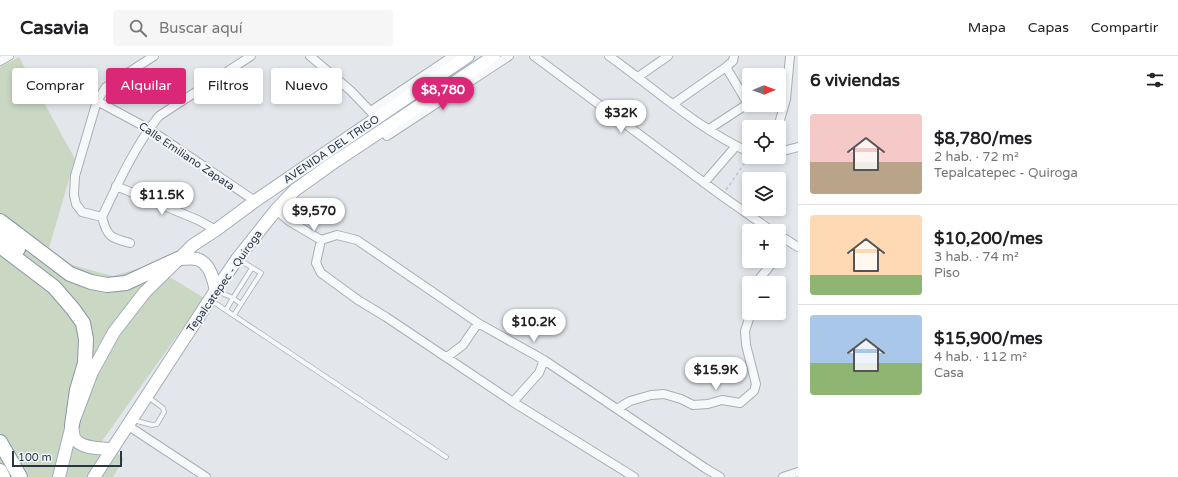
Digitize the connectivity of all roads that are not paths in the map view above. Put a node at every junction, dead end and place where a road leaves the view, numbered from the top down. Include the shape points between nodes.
1 (154, 56) edge
2 (251, 56) edge
3 (310, 56) edge
4 (453, 56) edge
5 (468, 56) edge
6 (494, 56) edge
7 (509, 56) edge
8 (534, 56) edge
9 (609, 56) edge
10 (668, 56) edge
11 (734, 56) edge
12 (790, 56) edge
13 (726, 67) junction
14 (638, 77) junction
15 (742, 93) edge
16 (98, 99) edge
17 (98, 102) edge
18 (96, 104) edge
19 (673, 104) junction
20 (742, 108) edge
21 (377, 119) junction
22 (780, 120) edge
23 (149, 129) junction
24 (709, 129) junction
25 (736, 146) junction
26 (798, 147) edge
27 (742, 149) edge
28 (786, 150) edge
29 (287, 180) junction
30 (704, 183) junction
31 (116, 186) junction
32 (295, 190) junction
33 (255, 201) junction
34 (276, 210) junction
35 (0, 212) edge
36 (102, 217) junction
37 (0, 220) edge
38 (762, 224) edge
39 (216, 230) junction
40 (0, 234) edge
41 (786, 239) edge
42 (321, 240) junction
43 (130, 243) dead end
44 (0, 246) edge
45 (798, 247) edge
46 (35, 248) junction
47 (178, 259) junction
48 (237, 259) junction
49 (252, 268) junction
50 (768, 268) edge
51 (762, 276) edge
52 (241, 286) junction
53 (54, 287) junction
54 (250, 291) junction
55 (213, 295) junction
56 (233, 298) junction
57 (241, 304) junction
58 (226, 310) junction
59 (234, 315) junction
60 (749, 320) edge
61 (478, 323) junction
62 (447, 357) junction
63 (544, 360) junction
64 (146, 396) junction
65 (513, 402) junction
66 (617, 409) junction
67 (129, 422) junction
68 (72, 425) junction
69 (0, 442) edge
70 (111, 449) junction
71 (446, 457) dead end
72 (0, 471) edge
73 (798, 472) edge
74 (3, 477) edge
75 (20, 477) edge
76 (59, 477) edge
77 (94, 477) edge
78 (206, 477) edge
79 (634, 477) edge
80 (720, 477) edge
81 (783, 477) edge

1 - 16 street via 106,87
2 - 23 street via 159,116
3 - 21 street via 351,91
4 - 21 street
5 - 21 main road, AVENIDA DEL TRIGO
6 - 21 main road, Tepalcatepec - Quiroga
7 - 21 street via 387,136
8 - 30 street
9 - 14 street
10 - 14 street
11 - 13 street via 733,61
12 - 22 street via 786,99
13 - 15 street
13 - 19 street
14 - 19 street
17 - 23 street, Calle Emiliano Zapata
18 - 36 street via 75,176 74,195 76,204 82,212
19 - 24 street
20 - 24 street
21 - 29 main road, AVENIDA DEL TRIGO
21 - 32 main road, Tepalcatepec - Quiroga
23 - 31 street
23 - 33 street, Calle Emiliano Zapata
24 - 25 street
25 - 27 street
25 - 30 street
26 - 28 street
29 - 32 main road
29 - 33 main road, AVENIDA DEL TRIGO
30 - 38 street
31 - 36 street
31 - 39 street
32 - 34 main road, Tepalcatepec - Quiroga
33 - 39 main road, AVENIDA DEL TRIGO
34 - 42 street
34 - 48 main road, Tepalcatepec - Quiroga
35 - 46 highway
36 - 43 street via 107,234
37 - 46 highway
39 - 47 main road, AVENIDA DEL TRIGO via 193,245
40 - 53 highway via 26,256
41 - 45 street
42 - 61 street via 337,236 357,240
42 - 62 street via 316,263 321,273
44 - 53 highway
46 - 47 highway via 70,274 107,285 126,283
47 - 55 main road via 198,260 206,265 212,273
47 - 68 main road, AVENIDA DEL TRIGO via 145,292 114,332 92,372
48 - 49 lane
48 - 55 main road, Tepalcatepec - Quiroga
49 - 52 lane
49 - 54 lane via 261,273
50 - 51 street
52 - 54 lane
52 - 56 lane
53 - 68 highway via 83,323 86,338 85,363 77,390
54 - 57 lane
55 - 56 lane
55 - 58 lane
55 - 64 main road, Tepalcatepec - Quiroga
56 - 57 lane
56 - 58 lane
57 - 59 lane
58 - 59 lane
59 - 71 lane
60 - 66 street via 745,331 746,344 756,384 754,391 740,403 722,400 693,405 664,394 630,401
61 - 62 street via 463,345
61 - 63 street
62 - 65 street
63 - 65 street via 539,373
63 - 66 street
64 - 67 main road, Tepalcatepec - Quiroga
64 - 67 lane via 163,408 164,412 157,424
65 - 79 street
66 - 80 street
67 - 70 main road, Tepalcatepec - Quiroga
67 - 78 street
68 - 70 main road via 74,438 79,443
68 - 76 main road, AVENIDA DEL TRIGO
69 - 75 highway
70 - 77 main road, Tepalcatepec - Quiroga
72 - 74 highway
73 - 81 street

